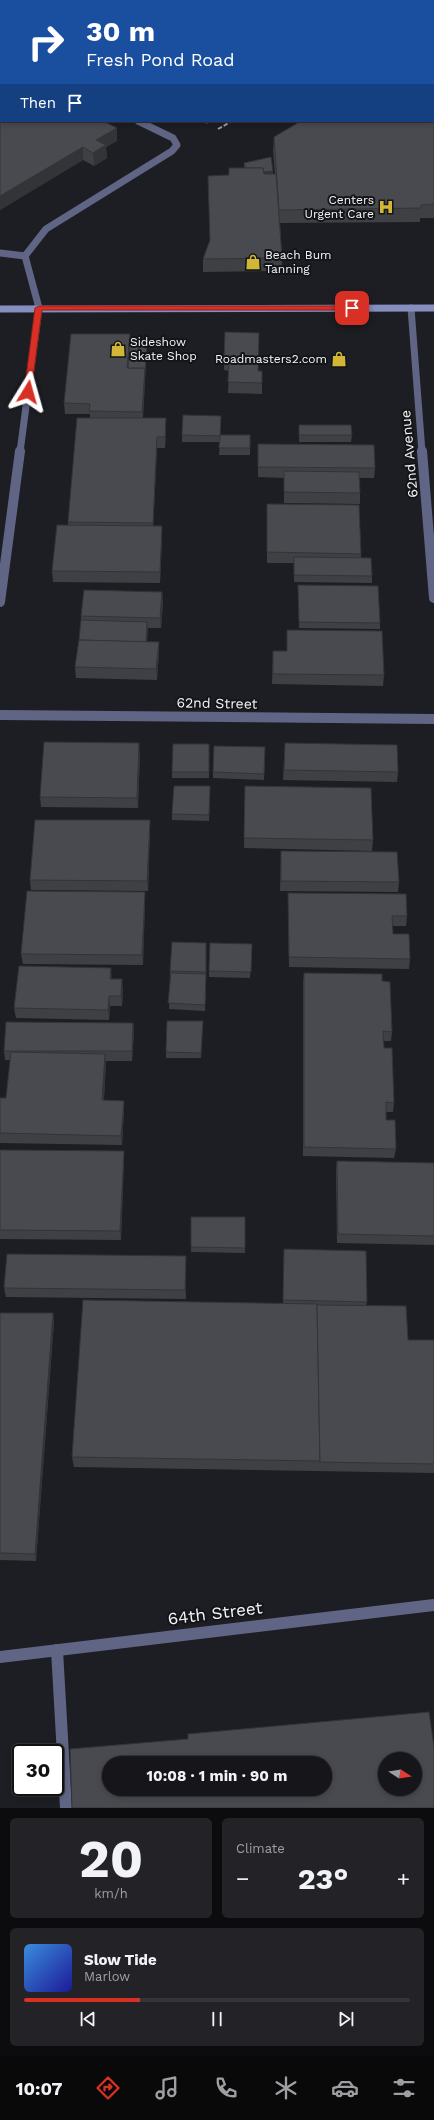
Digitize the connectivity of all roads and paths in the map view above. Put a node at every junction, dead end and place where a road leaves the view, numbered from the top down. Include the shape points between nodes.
1 (140, 122) edge
2 (0, 253) edge
3 (25, 256) junction
4 (39, 308) junction
5 (410, 308) junction
6 (434, 308) edge
7 (0, 309) edge
8 (434, 598) edge
9 (0, 602) edge
10 (0, 715) edge
11 (434, 719) edge
12 (434, 1605) edge
13 (57, 1650) junction
14 (0, 1656) edge
15 (66, 1808) edge

1 - 3 street via 173,138 177,145 172,151 46,229
2 - 3 street
3 - 4 street
4 - 5 main road
4 - 7 main road
4 - 9 street
5 - 6 main road
5 - 8 street, 62nd Avenue
10 - 11 street, 62nd Street
12 - 13 street, 64th Street
13 - 14 street, 64th Street
13 - 15 street

